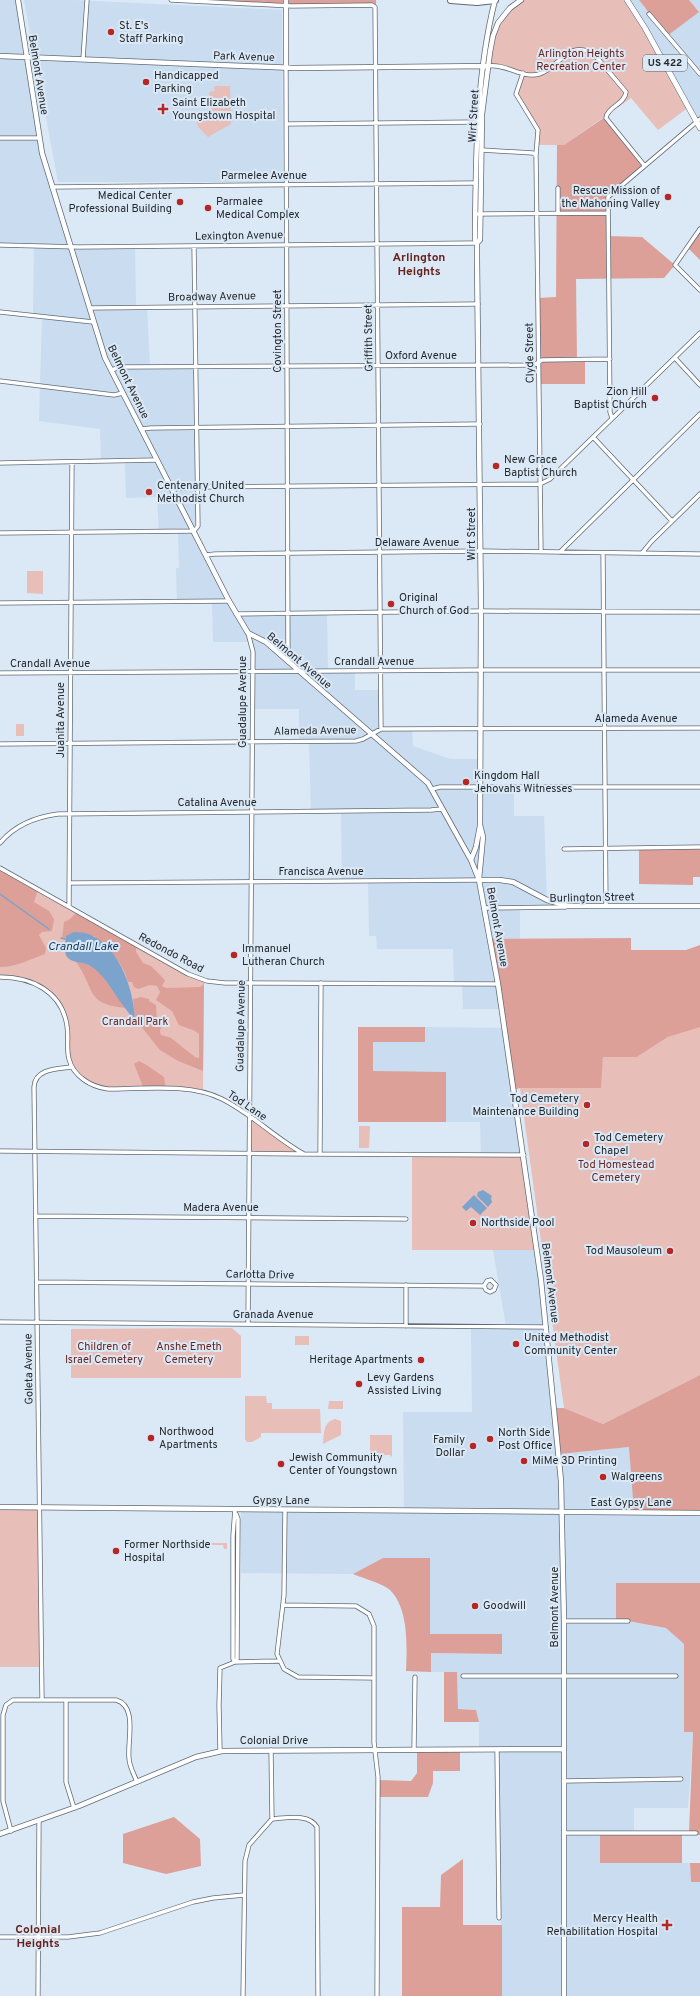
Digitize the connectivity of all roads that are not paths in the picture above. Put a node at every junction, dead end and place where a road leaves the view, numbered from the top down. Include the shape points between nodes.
1 (18, 0) edge
2 (87, 0) edge
3 (171, 0) edge
4 (286, 0) edge
5 (451, 0) edge
6 (496, 0) edge
7 (521, 0) edge
8 (627, 0) edge
9 (286, 6) junction
10 (649, 14) dead end
11 (0, 56) edge
12 (27, 56) junction
13 (83, 59) junction
14 (482, 66) junction
15 (488, 66) junction
16 (376, 67) junction
17 (286, 68) junction
18 (523, 73) junction
19 (700, 74) edge
20 (698, 120) edge
21 (477, 122) junction
22 (376, 123) junction
23 (286, 124) junction
24 (700, 128) edge
25 (0, 138) edge
26 (39, 138) junction
27 (482, 150) junction
28 (536, 154) junction
29 (644, 165) junction
30 (476, 183) junction
31 (286, 184) junction
32 (376, 184) junction
33 (52, 187) junction
34 (558, 188) dead end
35 (537, 213) junction
36 (558, 213) junction
37 (608, 213) junction
38 (478, 214) junction
39 (700, 229) edge
40 (478, 243) junction
41 (377, 244) junction
42 (0, 245) edge
43 (286, 245) junction
44 (71, 246) junction
45 (194, 246) junction
46 (700, 290) edge
47 (478, 304) junction
48 (287, 305) junction
49 (377, 305) junction
50 (195, 306) junction
51 (90, 308) junction
52 (0, 312) edge
53 (93, 322) junction
54 (700, 333) edge
55 (674, 358) junction
56 (610, 359) junction
57 (539, 363) junction
58 (378, 365) junction
59 (478, 365) junction
60 (287, 366) junction
61 (196, 367) junction
62 (111, 370) junction
63 (0, 381) edge
64 (700, 385) edge
65 (123, 393) junction
66 (700, 414) edge
67 (612, 418) junction
68 (480, 424) junction
69 (288, 426) junction
70 (378, 426) junction
71 (196, 427) junction
72 (141, 429) junction
73 (593, 438) junction
74 (157, 460) junction
75 (72, 462) junction
76 (0, 463) edge
77 (632, 480) junction
78 (480, 484) junction
79 (540, 484) junction
80 (379, 486) junction
81 (197, 487) junction
82 (288, 487) junction
83 (172, 489) junction
84 (700, 494) edge
85 (672, 521) junction
86 (194, 532) junction
87 (0, 533) edge
88 (71, 533) junction
89 (380, 552) junction
90 (481, 552) junction
91 (541, 552) junction
92 (560, 552) junction
93 (289, 553) junction
94 (603, 553) junction
95 (642, 553) junction
96 (700, 554) edge
97 (206, 555) junction
98 (229, 601) junction
99 (70, 603) junction
100 (0, 604) edge
101 (481, 611) junction
102 (603, 611) junction
103 (289, 612) junction
104 (380, 612) junction
105 (700, 612) edge
106 (236, 614) junction
107 (248, 633) junction
108 (288, 662) junction
109 (380, 670) junction
110 (481, 670) junction
111 (604, 670) junction
112 (700, 670) edge
113 (252, 672) junction
114 (300, 672) junction
115 (0, 673) edge
116 (70, 673) junction
117 (481, 728) junction
118 (604, 728) junction
119 (700, 728) edge
120 (381, 729) junction
121 (372, 735) junction
122 (252, 742) junction
123 (69, 743) junction
124 (0, 744) edge
125 (482, 787) junction
126 (605, 787) junction
127 (700, 787) edge
128 (432, 789) junction
129 (442, 808) junction
130 (251, 812) junction
131 (69, 813) junction
132 (480, 825) junction
133 (0, 843) edge
134 (605, 847) junction
135 (700, 847) edge
136 (564, 849) dead end
137 (471, 860) junction
138 (0, 868) edge
139 (479, 880) junction
140 (251, 882) junction
141 (69, 883) junction
142 (568, 906) junction
143 (606, 906) junction
144 (700, 906) edge
145 (69, 907) junction
146 (484, 908) junction
147 (0, 977) edge
148 (250, 983) junction
149 (321, 983) junction
150 (498, 984) junction
151 (72, 1067) junction
152 (249, 1116) junction
153 (0, 1151) edge
154 (35, 1152) junction
155 (249, 1153) junction
156 (304, 1154) junction
157 (320, 1154) junction
158 (524, 1155) junction
159 (36, 1216) junction
160 (249, 1218) junction
161 (406, 1219) dead end
162 (37, 1282) junction
163 (248, 1284) junction
164 (406, 1285) junction
165 (484, 1286) dead end
166 (0, 1322) edge
167 (37, 1322) junction
168 (248, 1324) junction
169 (406, 1326) junction
170 (546, 1327) junction
171 (0, 1507) edge
172 (40, 1508) junction
173 (285, 1510) junction
174 (235, 1511) junction
175 (563, 1512) junction
176 (700, 1513) edge
177 (283, 1605) junction
178 (564, 1621) junction
179 (628, 1621) dead end
180 (279, 1661) junction
181 (235, 1662) junction
182 (564, 1675) junction
183 (464, 1676) dead end
184 (676, 1676) dead end
185 (415, 1677) dead end
186 (374, 1678) junction
187 (42, 1699) junction
188 (66, 1700) junction
189 (414, 1749) junction
190 (564, 1749) junction
191 (271, 1750) junction
192 (376, 1750) junction
193 (498, 1750) junction
194 (220, 1751) junction
195 (681, 1779) dead end
196 (564, 1781) junction
197 (137, 1782) junction
198 (74, 1808) junction
199 (272, 1819) junction
200 (39, 1821) junction
201 (11, 1831) junction
202 (564, 1833) junction
203 (696, 1833) dead end
204 (0, 1834) edge
205 (244, 1895) junction
206 (499, 1918) dead end
207 (0, 1937) edge
208 (38, 1937) junction
209 (38, 1996) edge
210 (244, 1996) edge
211 (318, 1996) edge
212 (377, 1996) edge
213 (564, 1996) edge

1 - 12 main road, Belmont Avenue
2 - 13 street
3 - 9 street
4 - 9 main road, Covington Street
5 - 6 highway
6 - 14 main road, Wirt Street
7 - 15 main road, Wirt Street via 510,8 498,23
8 - 20 main road, US 422
9 - 16 street, Griffith Street via 374,5
9 - 17 main road, Covington Street
10 - 19 street
11 - 12 main road, Park Avenue
12 - 13 main road, Park Avenue
12 - 26 main road, Belmont Avenue
13 - 17 main road, Park Avenue
14 - 15 main road, Park Avenue
14 - 16 main road, Park Avenue
14 - 21 main road, Wirt Street
15 - 18 street via 500,65
15 - 27 main road, Wirt Street via 484,91
16 - 17 main road, Park Avenue
16 - 22 street, Griffith Street
17 - 23 street, Covington Street
18 - 28 street, Clyde Street via 516,94 538,130
18 - 29 street via 542,73 567,53 575,50 593,53 626,92 624,98 606,114 606,118
20 - 24 main road, US 422
20 - 29 street
21 - 22 street
21 - 30 main road, Wirt Street
22 - 23 street
22 - 32 street, Griffith Street
23 - 31 street, Covington Street
25 - 26 street
26 - 33 main road, Belmont Avenue
27 - 28 street
27 - 38 main road, Wirt Street
28 - 35 street, Clyde Street
29 - 37 street via 608,195
30 - 32 street, Parmelee Avenue
30 - 38 main road, Wirt Street
31 - 32 street, Parmelee Avenue
31 - 33 street, Parmelee Avenue
31 - 43 street, Covington Street
32 - 41 street, Griffith Street
33 - 44 main road, Belmont Avenue
34 - 36 street
35 - 36 street
35 - 38 street
35 - 57 street, Clyde Street
36 - 37 street
37 - 56 street
38 - 40 main road, Wirt Street via 475,240
39 - 46 street via 675,264
40 - 41 street, Lexington Avenue
40 - 47 main road, Wirt Street
41 - 43 street, Lexington Avenue
41 - 49 street, Griffith Street
42 - 44 street, Lexington Avenue
43 - 45 street, Lexington Avenue
43 - 48 street, Covington Street
44 - 45 street, Lexington Avenue
44 - 51 main road, Belmont Avenue
45 - 50 street
47 - 49 street, Broadway Avenue
47 - 59 main road, Wirt Street
48 - 49 street, Broadway Avenue
48 - 50 street, Broadway Avenue
48 - 60 street, Covington Street
49 - 58 street, Griffith Street
50 - 51 street, Broadway Avenue
50 - 61 street
51 - 53 main road, Belmont Avenue
52 - 53 street
53 - 62 main road, Belmont Avenue
54 - 55 street
55 - 64 street
55 - 67 street
56 - 57 street, Oxford Avenue via 542,360
56 - 67 street
57 - 59 street, Oxford Avenue
57 - 79 street, Clyde Street
58 - 59 street, Oxford Avenue
58 - 60 street, Oxford Avenue
58 - 70 street, Griffith Street
59 - 68 main road, Wirt Street
60 - 61 street, Oxford Avenue
60 - 69 street, Covington Street
61 - 62 street, Oxford Avenue via 121,367
61 - 71 street
62 - 65 main road, Belmont Avenue
63 - 65 street via 114,395
65 - 72 main road, Belmont Avenue
66 - 77 street
67 - 73 street
68 - 70 street
68 - 78 main road, Wirt Street
69 - 70 street
69 - 71 street
69 - 82 street, Covington Street
70 - 80 street, Griffith Street
71 - 72 street
71 - 81 street
72 - 74 main road, Belmont Avenue
73 - 77 street
73 - 79 street via 550,479
74 - 75 street
74 - 83 main road, Belmont Avenue
75 - 76 street
75 - 88 street, Juanita Avenue
77 - 85 street
77 - 92 street
78 - 79 street
78 - 80 street
78 - 90 main road, Wirt Street
79 - 91 street, Clyde Street
80 - 82 street
80 - 89 street, Griffith Street
81 - 82 street
81 - 83 street
81 - 86 street via 199,522
82 - 93 street, Covington Street
83 - 86 main road, Belmont Avenue
84 - 85 street
85 - 95 street
86 - 88 street
86 - 97 main road, Belmont Avenue
87 - 88 street
88 - 99 street, Juanita Avenue
89 - 90 street, Delaware Avenue
89 - 93 street, Delaware Avenue
89 - 104 street, Griffith Street
90 - 91 street, Delaware Avenue
90 - 101 main road, Wirt Street
91 - 92 street, Delaware Avenue
92 - 94 street, Delaware Avenue
93 - 97 street, Delaware Avenue
93 - 103 street, Covington Street
94 - 95 street, Delaware Avenue
94 - 102 street
95 - 96 street, Delaware Avenue
97 - 98 main road, Belmont Avenue
98 - 99 street
98 - 106 main road, Belmont Avenue
99 - 100 street
99 - 116 street, Juanita Avenue
101 - 102 street
101 - 104 street
101 - 110 main road, Wirt Street
102 - 105 street
102 - 111 street
103 - 104 street
103 - 106 street
103 - 108 street, Covington Street
104 - 109 street, Griffith Street
106 - 107 main road, Belmont Avenue
107 - 108 main road, Belmont Avenue via 266,642
107 - 113 street, Guadalupe Avenue via 253,652
108 - 114 main road, Belmont Avenue
109 - 110 street, Crandall Avenue
109 - 114 street, Crandall Avenue
109 - 120 street, Griffith Street
110 - 111 street, Crandall Avenue
110 - 117 main road, Wirt Street
111 - 112 street, Crandall Avenue
111 - 118 street
113 - 114 street, Crandall Avenue
113 - 116 street, Crandall Avenue
113 - 122 street, Guadalupe Avenue
114 - 121 main road, Belmont Avenue
115 - 116 street, Crandall Avenue
116 - 123 street, Juanita Avenue
117 - 118 street, Alameda Avenue
117 - 120 street, Alameda Avenue
117 - 125 main road, Wirt Street
118 - 119 street, Alameda Avenue
118 - 126 street
120 - 121 street, Alameda Avenue
121 - 122 street, Alameda Avenue via 356,741
121 - 128 main road, Belmont Avenue
122 - 123 street, Alameda Avenue
122 - 130 street, Guadalupe Avenue
123 - 124 street, Alameda Avenue
123 - 131 street, Juanita Avenue
125 - 126 street
125 - 128 street
125 - 132 main road, Wirt Street
126 - 127 street
126 - 134 street
128 - 129 main road, Belmont Avenue
129 - 130 street, Catalina Avenue
129 - 137 main road, Belmont Avenue
130 - 131 street, Catalina Avenue
130 - 140 street, Guadalupe Avenue
131 - 133 street, Catalina Avenue via 46,815 30,820 12,831
131 - 141 street, Juanita Avenue
132 - 137 main road, Wirt Street
132 - 139 main road, Wirt Street via 482,838
134 - 135 street
134 - 136 street
134 - 143 street
137 - 139 main road, Belmont Avenue
138 - 145 street, Redondo Road
139 - 140 street, Francisca Avenue
139 - 142 main road, Francisca Avenue via 513,882 547,900
139 - 146 main road, Belmont Avenue
140 - 141 street, Francisca Avenue
140 - 148 street, Guadalupe Avenue
141 - 145 street, Juanita Avenue
142 - 143 main road, Burlington Street
142 - 146 street, Burlington Street
143 - 144 main road, Burlington Street
145 - 148 street, Redondo Road via 194,977 215,983
146 - 150 main road, Belmont Avenue
147 - 151 street via 18,978 35,983 54,997 66,1019
148 - 149 street, Redondo Road
148 - 152 street, Guadalupe Avenue
149 - 150 street, Redondo Road
149 - 157 street
150 - 158 main road, Belmont Avenue
151 - 152 street, Tod Lane via 86,1081 98,1087 198,1091 221,1098
151 - 154 street, Goleta Avenue via 43,1072 36,1078
152 - 155 street, Guadalupe Avenue
152 - 156 street, Tod Lane
153 - 154 street
154 - 155 street
154 - 159 street, Goleta Avenue
155 - 156 street
155 - 160 street, Guadalupe Avenue
156 - 157 street
157 - 158 street
158 - 170 main road, Belmont Avenue
159 - 160 street, Madera Avenue
159 - 162 street, Goleta Avenue
160 - 161 street, Madera Avenue
160 - 163 street, Guadalupe Avenue
162 - 163 street, Carlotta Drive
162 - 167 street, Goleta Avenue
163 - 164 street, Carlotta Drive
163 - 168 street, Guadalupe Avenue
164 - 165 street, Carlotta Drive
164 - 169 street
166 - 167 street, Granada Avenue
167 - 168 street, Granada Avenue
167 - 172 street, Goleta Avenue
168 - 169 street, Granada Avenue
169 - 170 street, Granada Avenue
170 - 175 main road, Belmont Avenue
171 - 172 main road, Gypsy Lane
172 - 174 main road, Gypsy Lane
172 - 187 street, Goleta Avenue
173 - 174 main road, Gypsy Lane
173 - 175 main road, Gypsy Lane
173 - 177 street
174 - 181 street
174 - 181 street via 238,1519
175 - 176 main road, East Gypsy Lane
175 - 178 main road, Belmont Avenue
177 - 180 street via 277,1651
177 - 186 street via 349,1605 364,1610 371,1617 374,1626
178 - 179 street
178 - 182 main road, Belmont Avenue
180 - 181 street
180 - 186 street via 287,1672 298,1677
181 - 194 street via 220,1668
182 - 183 street
182 - 184 street
182 - 190 main road, Belmont Avenue
185 - 189 street
186 - 192 street
187 - 188 street
187 - 201 street via 13,1700 6,1705 4,1711 3,1801
188 - 197 street via 116,1700 125,1705 129,1715 129,1759
188 - 198 street via 66,1782
189 - 192 main road, Colonial Drive
189 - 193 main road, Colonial Drive
190 - 193 main road, Colonial Drive
190 - 196 main road, Belmont Avenue
191 - 192 main road, Colonial Drive
191 - 194 main road, Colonial Drive
191 - 199 street
192 - 212 street
193 - 206 street
194 - 197 main road, Colonial Drive
195 - 196 street
196 - 202 main road, Belmont Avenue
197 - 198 main road, Colonial Drive
198 - 200 main road, Colonial Drive
199 - 205 street via 253,1840 247,1851
199 - 211 street via 307,1819 314,1822 317,1827
200 - 201 main road, Colonial Drive
200 - 208 street
201 - 204 main road, Colonial Drive
202 - 203 street
202 - 213 main road, Belmont Avenue
205 - 208 street via 193,1902 100,1933
205 - 210 street
207 - 208 street
208 - 209 street

